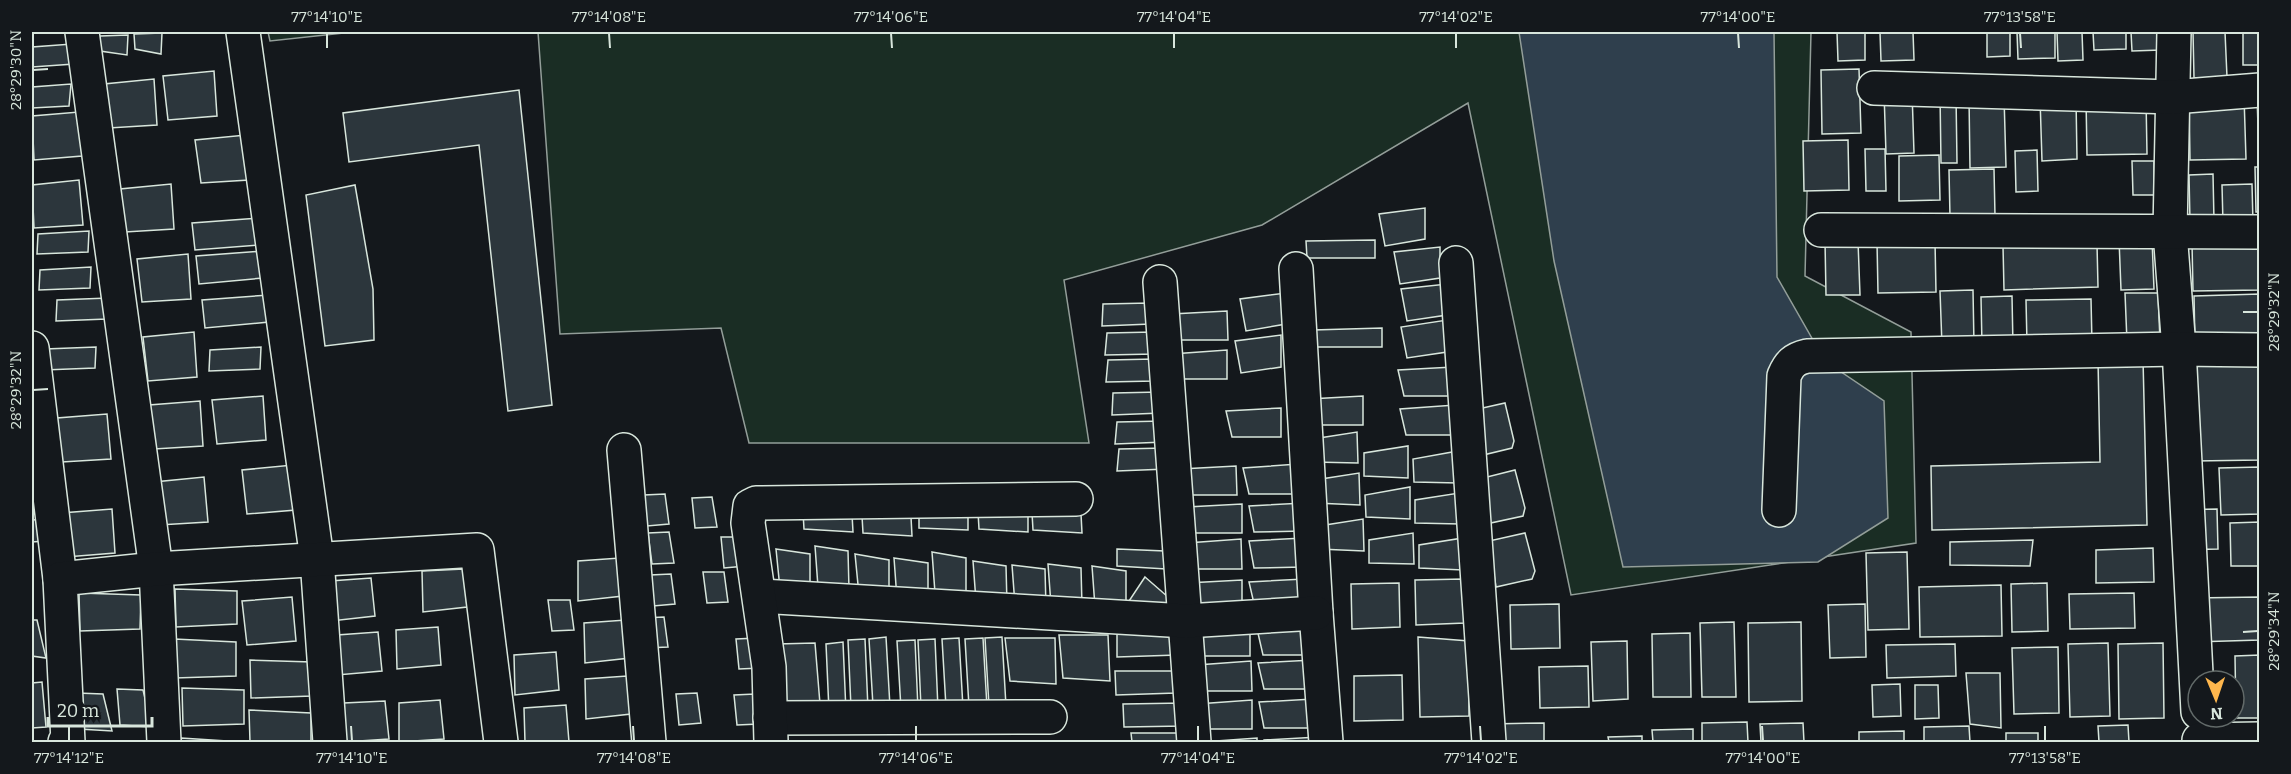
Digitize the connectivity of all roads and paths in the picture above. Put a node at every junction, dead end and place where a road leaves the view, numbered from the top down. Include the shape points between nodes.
1 (82, 32) edge
2 (243, 32) edge
3 (2174, 32) edge
4 (1874, 88) dead end
5 (2259, 90) edge
6 (2174, 97) junction
7 (1821, 230) dead end
8 (2170, 232) junction
9 (2259, 232) edge
10 (1456, 263) dead end
11 (1296, 269) dead end
12 (1160, 282) dead end
13 (32, 348) edge
14 (2179, 349) junction
15 (2259, 350) edge
16 (624, 450) dead end
17 (1076, 499) dead end
18 (1779, 510) dead end
19 (317, 560) junction
20 (156, 568) junction
21 (60, 579) junction
22 (760, 596) junction
23 (1316, 613) junction
24 (1186, 621) junction
25 (2196, 669) edge
26 (1050, 717) dead end
27 (2204, 729) edge
28 (770, 730) edge
29 (2259, 739) edge
30 (65, 742) edge
31 (164, 742) edge
32 (330, 742) edge
33 (501, 742) edge
34 (650, 742) edge
35 (1194, 742) edge
36 (1326, 742) edge
37 (1489, 742) edge

1 - 20 street
2 - 19 street
3 - 6 street
4 - 6 street
5 - 6 street
6 - 8 street
7 - 8 street
8 - 9 street
8 - 14 street
10 - 37 street
11 - 23 street
12 - 24 street
13 - 21 street
14 - 15 street
14 - 18 street via 1796,359 1784,376
14 - 25 street
16 - 34 street
17 - 22 street via 756,503 750,506 748,523
19 - 20 street
19 - 32 street
19 - 33 street via 477,550
20 - 21 street
20 - 31 street
21 - 30 street
22 - 24 street
22 - 28 street via 769,667
23 - 24 street
23 - 36 street
24 - 35 street
26 - 28 street
27 - 29 street

